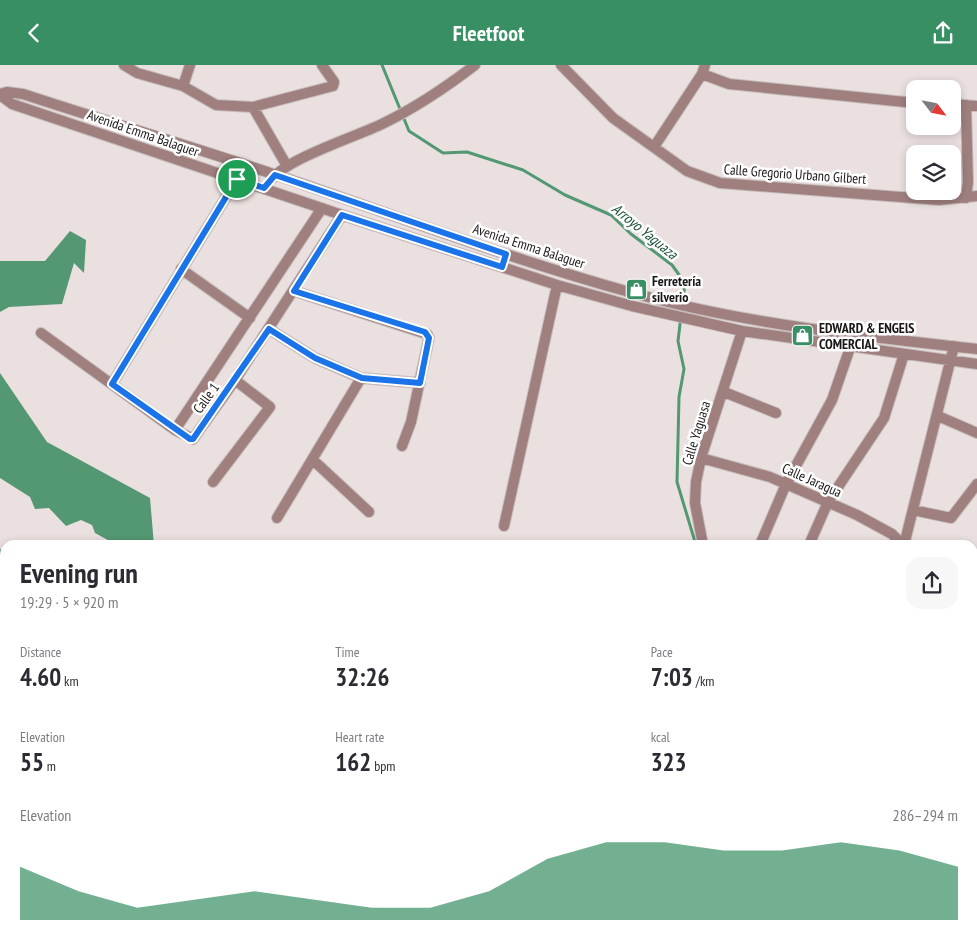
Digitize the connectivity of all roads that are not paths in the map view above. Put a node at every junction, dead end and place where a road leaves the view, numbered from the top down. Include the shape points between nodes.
1 (190, 65) edge
2 (322, 65) edge
3 (475, 65) edge
4 (561, 65) edge
5 (127, 66) edge
6 (463, 69) edge
7 (704, 69) edge
8 (184, 86) junction
9 (0, 94) edge
10 (906, 102) edge
11 (972, 106) edge
12 (253, 107) junction
13 (654, 147) junction
14 (287, 166) junction
15 (275, 175) junction
16 (237, 179) junction
17 (264, 188) junction
18 (977, 196) edge
19 (966, 197) junction
20 (322, 208) junction
21 (342, 215) junction
22 (506, 254) junction
23 (502, 267) junction
24 (181, 269) junction
25 (557, 285) junction
26 (294, 291) junction
27 (250, 318) junction
28 (269, 329) junction
29 (742, 331) junction
30 (41, 333) dead end
31 (851, 345) junction
32 (954, 346) junction
33 (977, 349) edge
34 (904, 354) junction
35 (952, 361) junction
36 (977, 364) edge
37 (362, 378) junction
38 (235, 380) junction
39 (420, 383) junction
40 (112, 384) junction
41 (724, 392) junction
42 (776, 413) dead end
43 (938, 416) junction
44 (175, 430) junction
45 (977, 433) edge
46 (402, 446) dead end
47 (701, 457) junction
48 (312, 460) junction
49 (213, 482) dead end
50 (786, 484) junction
51 (977, 484) edge
52 (828, 502) junction
53 (913, 510) junction
54 (369, 512) dead end
55 (277, 517) dead end
56 (504, 526) dead end
57 (892, 534) junction
58 (703, 540) edge
59 (762, 540) edge
60 (811, 540) edge
61 (890, 540) edge
62 (899, 540) edge
63 (905, 540) edge

1 - 8 street
2 - 12 street via 334,82 333,86
3 - 6 street
4 - 13 street, Calle Gregorio Urbano Gilbert via 613,118
5 - 8 street
6 - 14 street via 431,98 382,124
7 - 10 street via 729,84
7 - 13 street
8 - 12 street via 216,105
9 - 15 street, Avenida Emma Balaguer via 23,94
9 - 16 street, Avenida Emma Balaguer via 12,104
11 - 19 street
12 - 14 street
13 - 19 street, Calle Gregorio Urbano Gilbert via 687,171 720,183 939,200
14 - 15 street
15 - 17 street
15 - 22 street, Avenida Emma Balaguer
16 - 17 street, Avenida Emma Balaguer
16 - 24 street
17 - 20 street, Avenida Emma Balaguer
18 - 19 street, Calle Gregorio Urbano Gilbert
20 - 21 street, Avenida Emma Balaguer
20 - 27 street
21 - 23 street, Avenida Emma Balaguer
21 - 26 street, Calle 1
22 - 23 street
22 - 32 street, Avenida Emma Balaguer via 634,293 723,314
23 - 25 street, Avenida Emma Balaguer
24 - 27 street
24 - 40 street
25 - 29 street, Avenida Emma Balaguer
25 - 56 street
26 - 28 street, Calle 1
26 - 39 street via 425,332 429,338
27 - 44 street
28 - 37 street via 315,358
28 - 38 street, Calle 1
29 - 31 street, Avenida Emma Balaguer
29 - 41 street, Calle Yaguasa
30 - 40 street, Calle 1
31 - 34 street, Avenida Emma Balaguer
31 - 50 street via 832,400
32 - 33 street, Avenida Emma Balaguer
32 - 35 street
34 - 35 street, Avenida Emma Balaguer
34 - 52 street via 884,418
35 - 36 street, Avenida Emma Balaguer
35 - 43 street
37 - 39 street
37 - 48 street
38 - 44 street, Calle 1 via 193,439
38 - 49 street via 270,407
39 - 46 street
40 - 44 street, Calle 1
41 - 42 street
41 - 47 street, Calle Yaguasa
43 - 45 street
43 - 53 street
47 - 50 street, Calle Jaragua
47 - 58 street, Calle Yaguasa via 695,503
48 - 54 street
48 - 55 street
50 - 52 street, Calle Jaragua
50 - 59 street
51 - 53 street via 951,518
52 - 57 street, Calle Jaragua
52 - 60 street
53 - 63 street
57 - 61 street
57 - 62 street, Calle Jaragua

